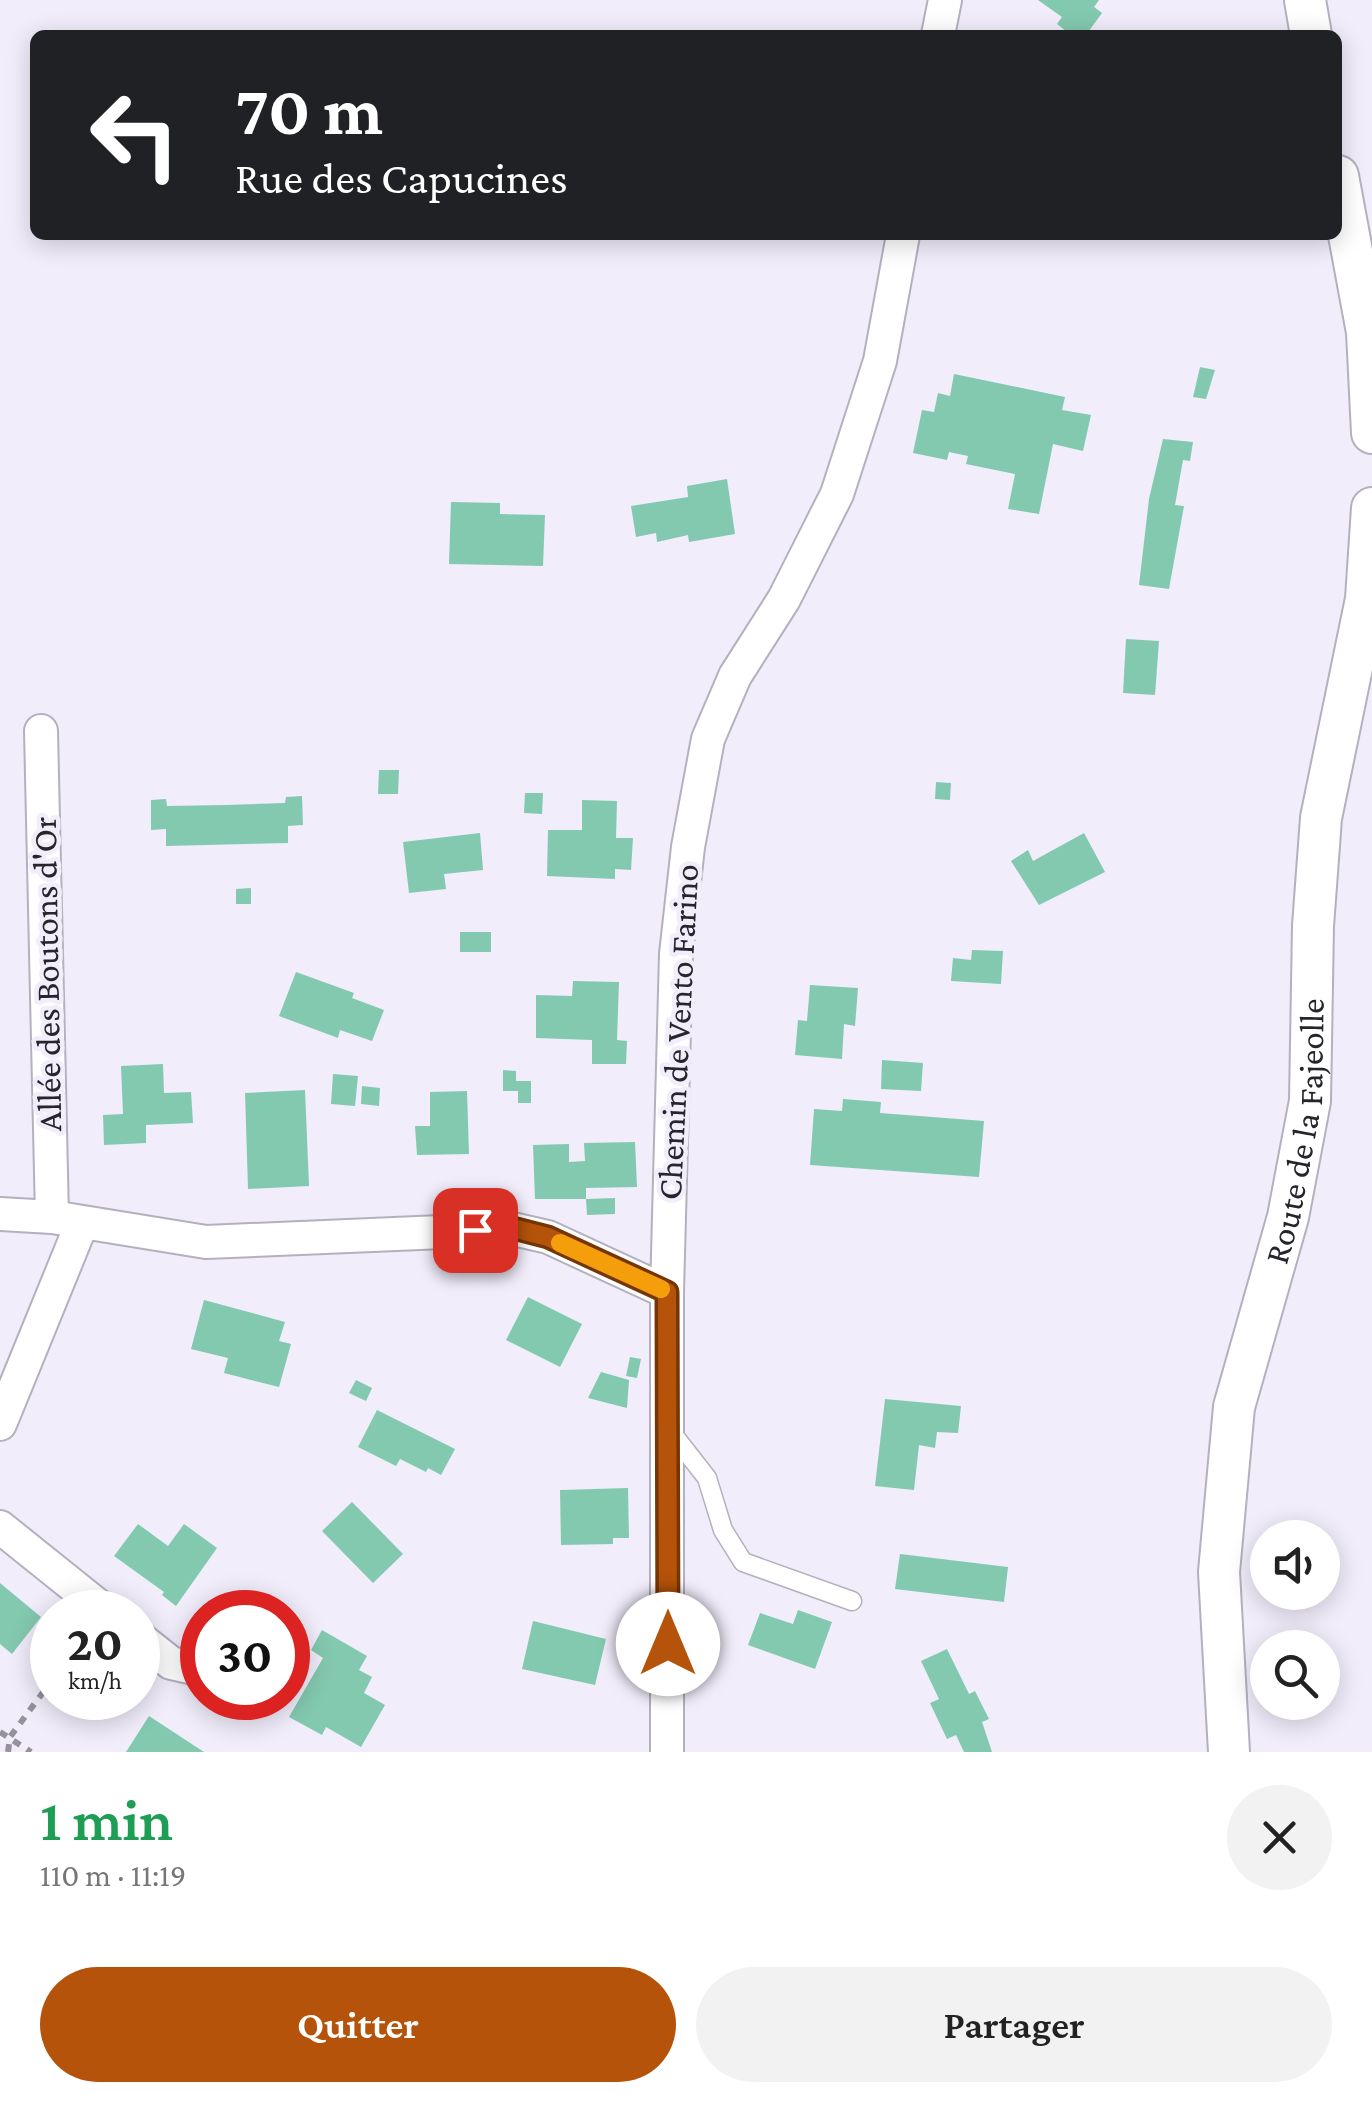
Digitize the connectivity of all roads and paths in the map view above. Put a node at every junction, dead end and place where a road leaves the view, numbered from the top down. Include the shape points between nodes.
1 (944, 0) edge
2 (1305, 0) edge
3 (939, 30) edge
4 (1310, 30) edge
5 (1342, 198) edge
6 (902, 240) edge
7 (1372, 433) edge
8 (1372, 508) edge
9 (42, 731) dead end
10 (0, 1214) edge
11 (67, 1220) junction
12 (667, 1292) junction
13 (0, 1424) edge
14 (667, 1428) junction
15 (0, 1528) edge
16 (78, 1590) edge
17 (852, 1601) dead end
18 (30, 1709) edge
19 (0, 1732) edge
20 (10, 1736) junction
21 (8, 1752) edge
22 (31, 1752) edge
23 (668, 1752) edge
24 (1229, 1752) edge

1 - 3 street
2 - 4 street
5 - 7 street via 1366,332
6 - 12 street, Chemin de Vento Farino via 880,361 837,494 784,598 734,676 708,739 676,954
8 - 24 street, Route de la Fajeolle via 1366,599 1321,818 1310,1101 1288,1216 1234,1406 1220,1572
9 - 11 street, Allée des Boutons d'Or
10 - 11 street
11 - 12 street via 206,1242 513,1228 548,1237
11 - 13 street
12 - 14 street, Chemin de Vento Farino
14 - 17 lane via 706,1478 723,1530 743,1562
14 - 23 street, Chemin de Vento Farino
15 - 16 street
18 - 20 path
19 - 20 path
20 - 21 path
20 - 22 path

